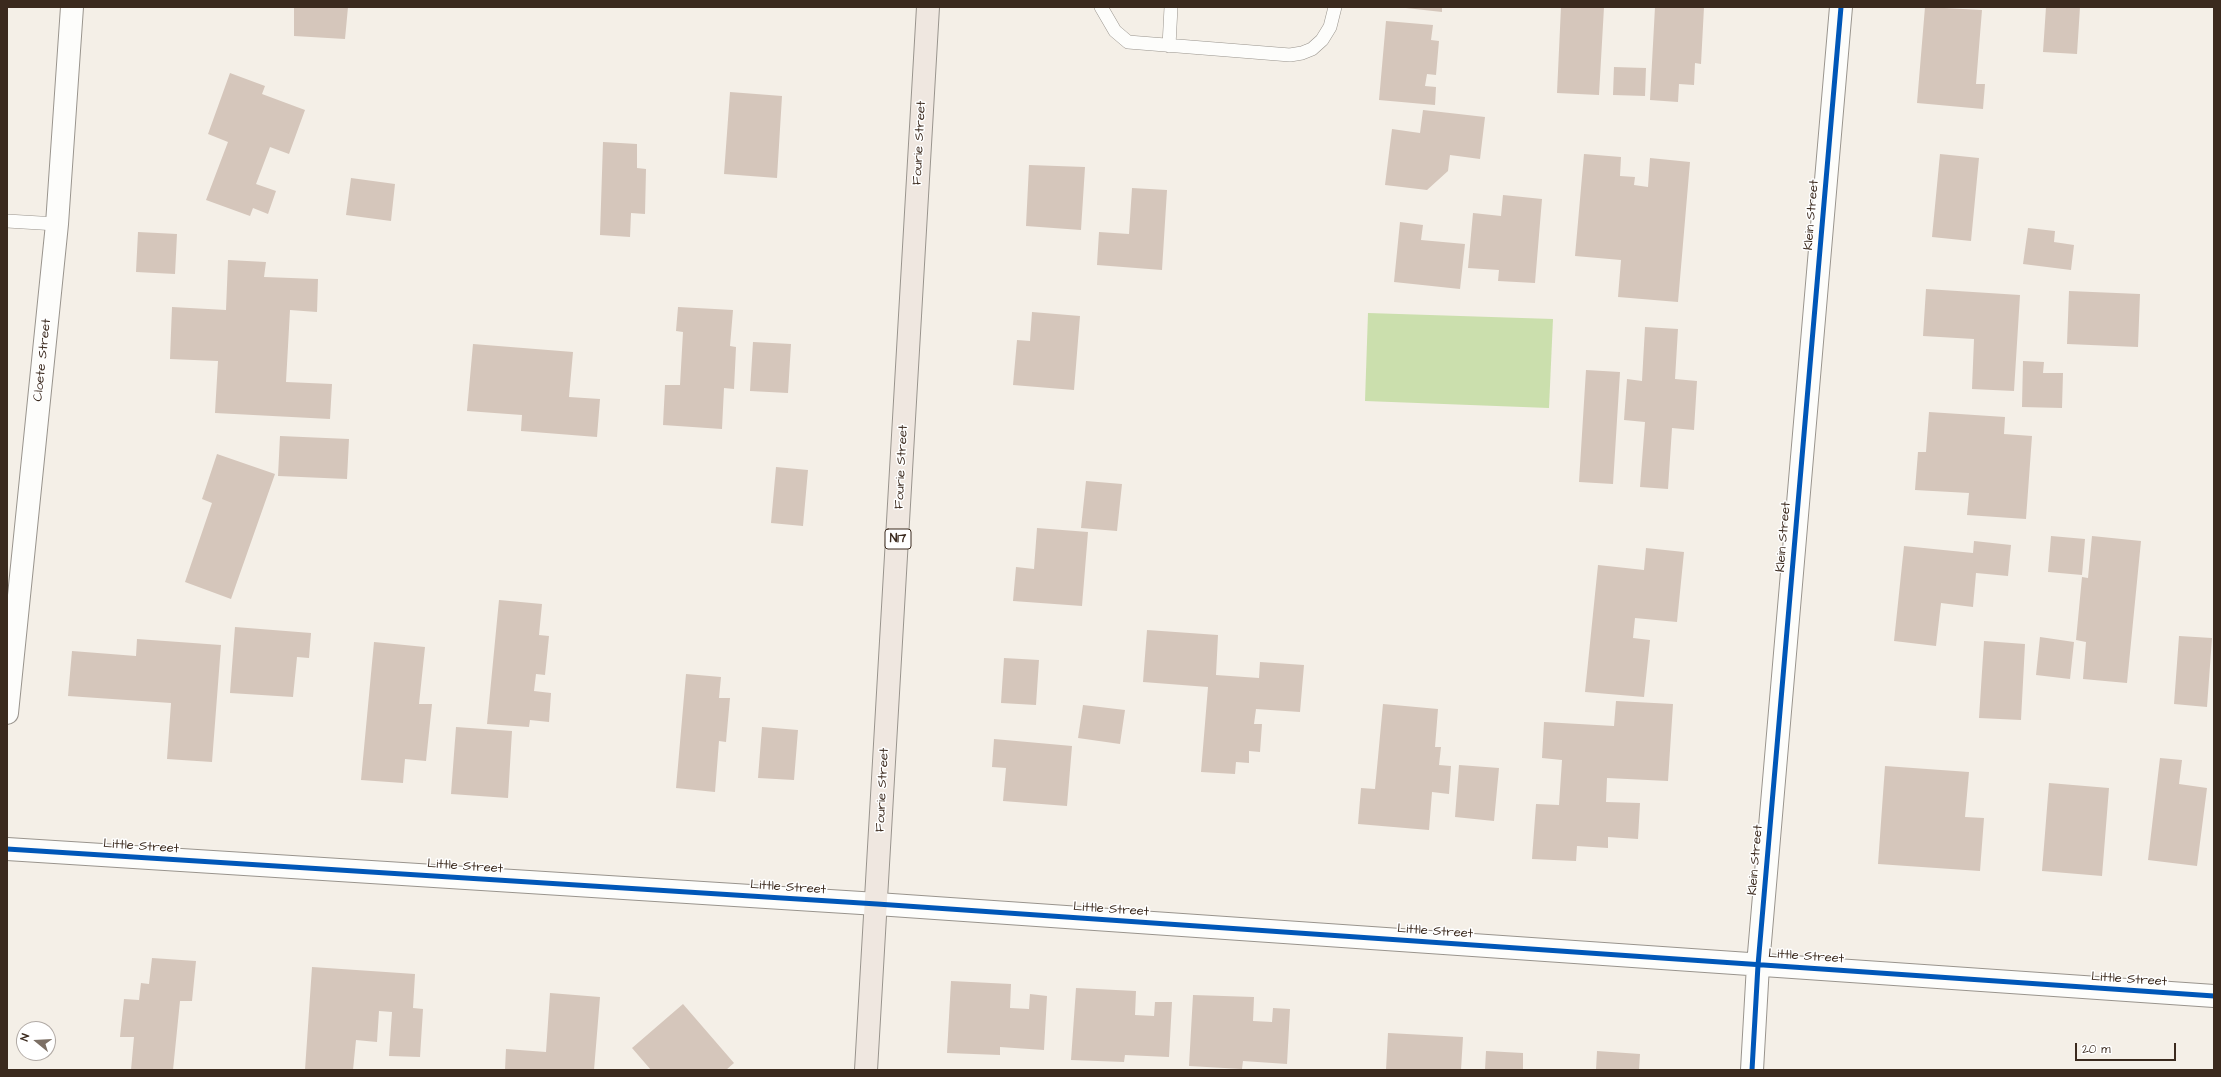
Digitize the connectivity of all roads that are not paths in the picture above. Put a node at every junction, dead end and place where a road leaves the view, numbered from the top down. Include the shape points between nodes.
1 (72, 7) edge
2 (928, 7) edge
3 (1101, 7) edge
4 (1171, 7) edge
5 (1335, 7) edge
6 (1841, 7) edge
7 (1169, 46) junction
8 (7, 221) edge
9 (58, 224) junction
10 (7, 713) edge
11 (7, 850) edge
12 (877, 904) junction
13 (1758, 965) junction
14 (2214, 996) edge
15 (866, 1070) edge
16 (1752, 1070) edge

1 - 9 street, Cloete Street
2 - 12 highway, Fourie Street / N17
3 - 7 lane via 1115,31 1123,39 1134,44
4 - 7 lane
5 - 7 lane via 1330,27 1322,40 1312,49 1302,53 1290,55
6 - 13 street, Klein Street
8 - 9 lane
9 - 10 street, Cloete Street
11 - 12 street, Little Street
12 - 13 street, Little Street
12 - 15 highway, Fourie Street / N17
13 - 14 street, Little Street
13 - 16 street, Klein Street

